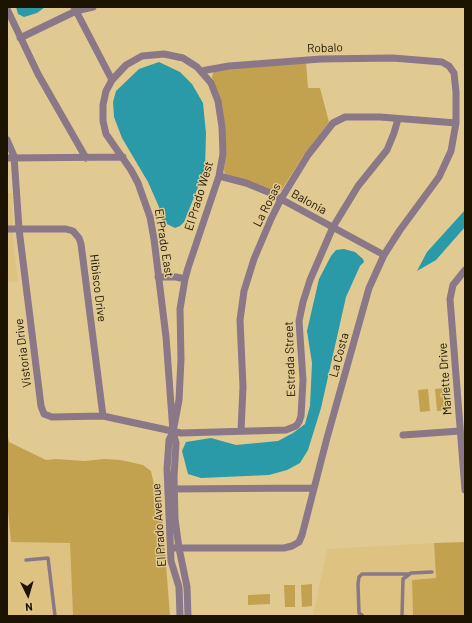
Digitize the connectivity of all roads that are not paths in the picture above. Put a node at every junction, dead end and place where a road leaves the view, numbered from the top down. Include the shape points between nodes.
1 (93, 7) edge
2 (7, 9) edge
3 (75, 9) edge
4 (20, 38) junction
5 (449, 66) joint
6 (201, 71) junction
7 (112, 80) junction
8 (398, 119) junction
9 (456, 123) junction
10 (7, 140) edge
11 (122, 157) junction
12 (11, 158) edge
13 (86, 158) junction
14 (219, 176) junction
15 (281, 199) junction
16 (332, 227) junction
17 (7, 229) edge
18 (19, 229) junction
19 (384, 255) junction
20 (465, 270) edge
21 (158, 277) junction
22 (185, 279) junction
23 (103, 416) junction
24 (241, 431) junction
25 (460, 431) junction
26 (173, 432) junction
27 (403, 435) dead end
28 (314, 488) junction
29 (171, 489) junction
30 (465, 490) edge
31 (175, 548) junction
32 (26, 560) dead end
33 (432, 572) dead end
34 (409, 574) junction
35 (183, 591) junction
36 (55, 616) edge
37 (180, 616) edge
38 (188, 616) edge
39 (363, 616) edge
40 (402, 616) edge

1 - 3 street
2 - 4 street
3 - 4 street
3 - 7 street
4 - 13 street via 44,86
5 - 6 street, Robalo via 439,62 393,58 321,58
5 - 9 street, La Costa via 454,75
6 - 7 street, El Prado West via 182,58 156,54 134,60 122,68
6 - 14 street, El Prado West via 215,91 222,121 223,144
7 - 11 street, El Prado East via 106,91 103,121 108,138
8 - 9 street, La Rosas
8 - 15 street, La Rosas via 345,117 330,125
8 - 16 street, Estrada Street via 387,150 358,186
9 - 19 street, La Costa via 451,151 439,177
10 - 12 street, Vistoria Drive via 12,150
11 - 13 street
11 - 21 street, El Prado East via 138,183 147,206
12 - 13 street
12 - 18 street, Vistoria Drive
14 - 15 street, Balonia via 252,185
14 - 22 street, El Prado West
15 - 16 street, Balonia
15 - 24 street, La Rosas via 254,259 242,301
16 - 19 street, Balonia
16 - 24 street, Estrada Street via 310,280 301,312 299,330 303,391 300,422 290,429
17 - 18 street, Hibisco Drive
18 - 23 street, Hibisco Drive via 66,228 79,238
18 - 23 street, Vistoria Drive via 42,411 52,417
19 - 28 street, La Costa via 364,303
20 - 25 street, Marlette Drive via 453,285 450,294
21 - 22 street
21 - 26 street, El Prado East via 166,337
22 - 26 street, El Prado West via 180,316 179,400
23 - 26 street, Vistoria Drive
24 - 26 street, Estrada Street
25 - 27 street
25 - 30 street, Marlette Drive
26 - 29 street, El Prado Avenue via 169,440
28 - 29 street
28 - 31 street, La Costa via 297,544 284,548
29 - 31 street, El Prado Avenue
31 - 35 street
31 - 35 street, El Prado Avenue via 172,566
32 - 36 lane via 48,558
33 - 34 lane
34 - 39 lane via 362,574 358,584 359,613
34 - 40 lane via 403,579
35 - 37 street, El Prado Avenue
35 - 38 street

